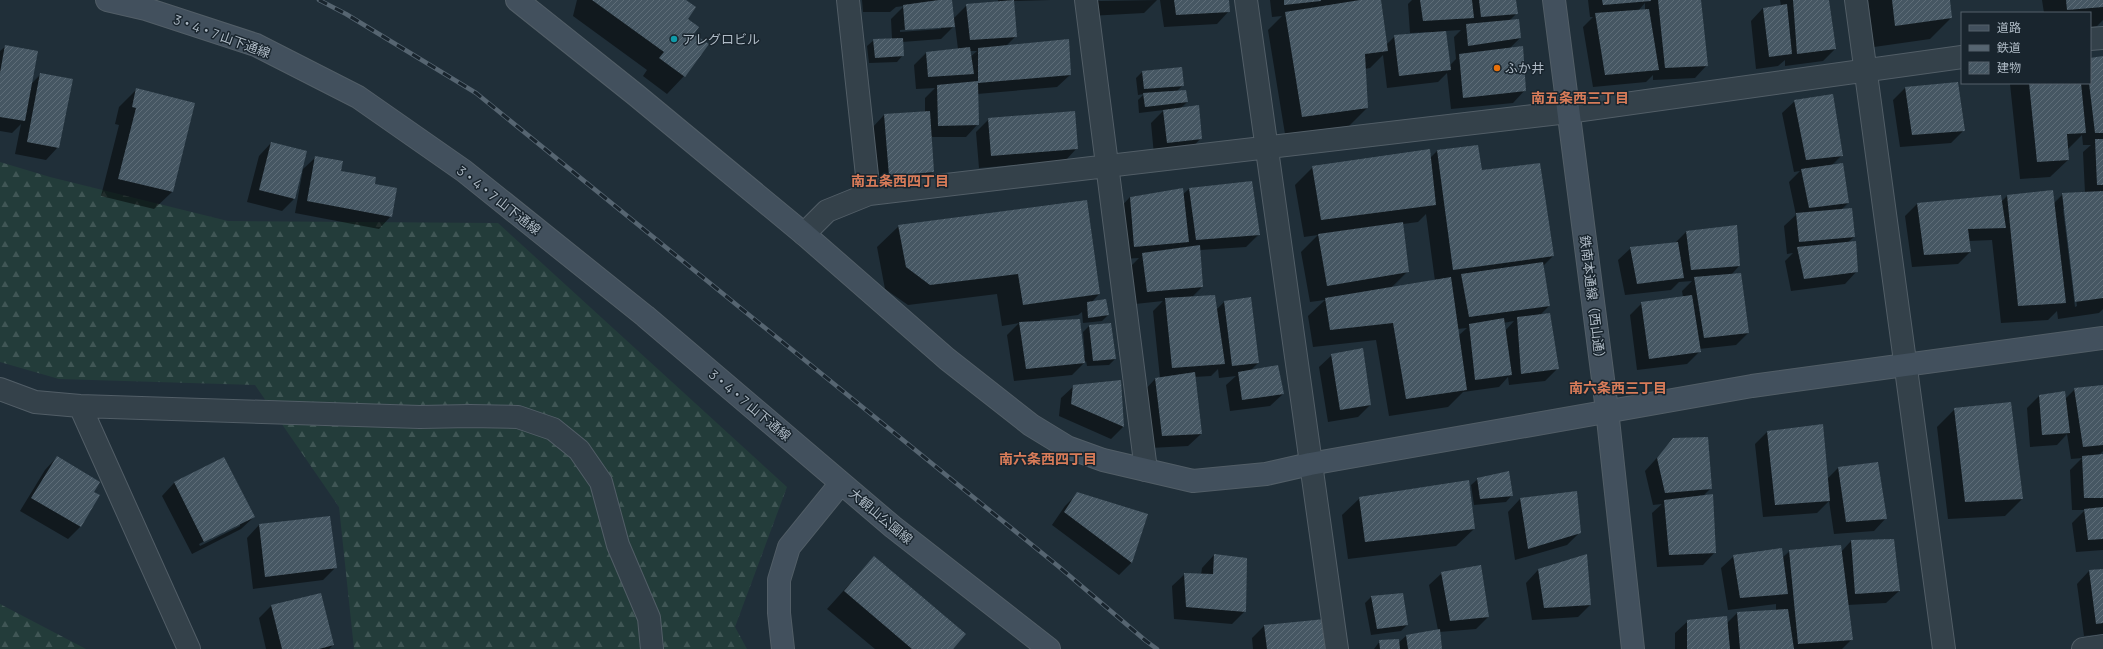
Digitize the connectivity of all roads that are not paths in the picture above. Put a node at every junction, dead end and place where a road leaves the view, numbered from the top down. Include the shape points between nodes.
1 (107, 0) edge
2 (517, 0) edge
3 (848, 0) edge
4 (1086, 0) edge
5 (1246, 0) edge
6 (1554, 0) edge
7 (1856, 0) edge
8 (2103, 38) edge
9 (2091, 39) edge
10 (1961, 57) edge
11 (1865, 71) junction
12 (1568, 112) junction
13 (1267, 147) junction
14 (1107, 166) junction
15 (869, 194) junction
16 (804, 234) junction
17 (2103, 338) edge
18 (1905, 364) junction
19 (0, 389) edge
20 (80, 406) junction
21 (1607, 410) junction
22 (1310, 464) junction
23 (1146, 470) junction
24 (842, 483) junction
25 (2103, 646) edge
26 (190, 649) edge
27 (652, 649) edge
28 (783, 649) edge
29 (1049, 649) edge
30 (1337, 649) edge
31 (1633, 649) edge
32 (1944, 649) edge
33 (2083, 649) edge

1 - 24 street, 3・4・7 山下通線 via 146,9 256,45 358,97 464,171 609,287
2 - 16 street
3 - 15 street
4 - 14 street
5 - 13 street
6 - 12 street, 鉄南本通線（西山通）
7 - 11 street
8 - 9 street
10 - 11 street
11 - 12 street
11 - 18 street
12 - 13 street
12 - 21 street, 鉄南本通線（西山通）
13 - 14 street
13 - 22 street
14 - 15 street
14 - 23 street
15 - 16 street via 827,210
16 - 23 street via 947,359 1030,425 1067,447 1103,460
17 - 18 street
18 - 21 street
18 - 32 street
19 - 20 street via 35,402
20 - 26 street
20 - 27 street via 420,417 518,417 553,428 579,450 601,482 618,544 649,618
21 - 22 street
21 - 31 street, 鉄南本通線（西山通）
22 - 23 street via 1266,474 1193,481
22 - 30 street
24 - 28 street, 大観山公園線 via 789,547 779,580
24 - 29 street, 大観山公園線 via 893,527
25 - 33 street

